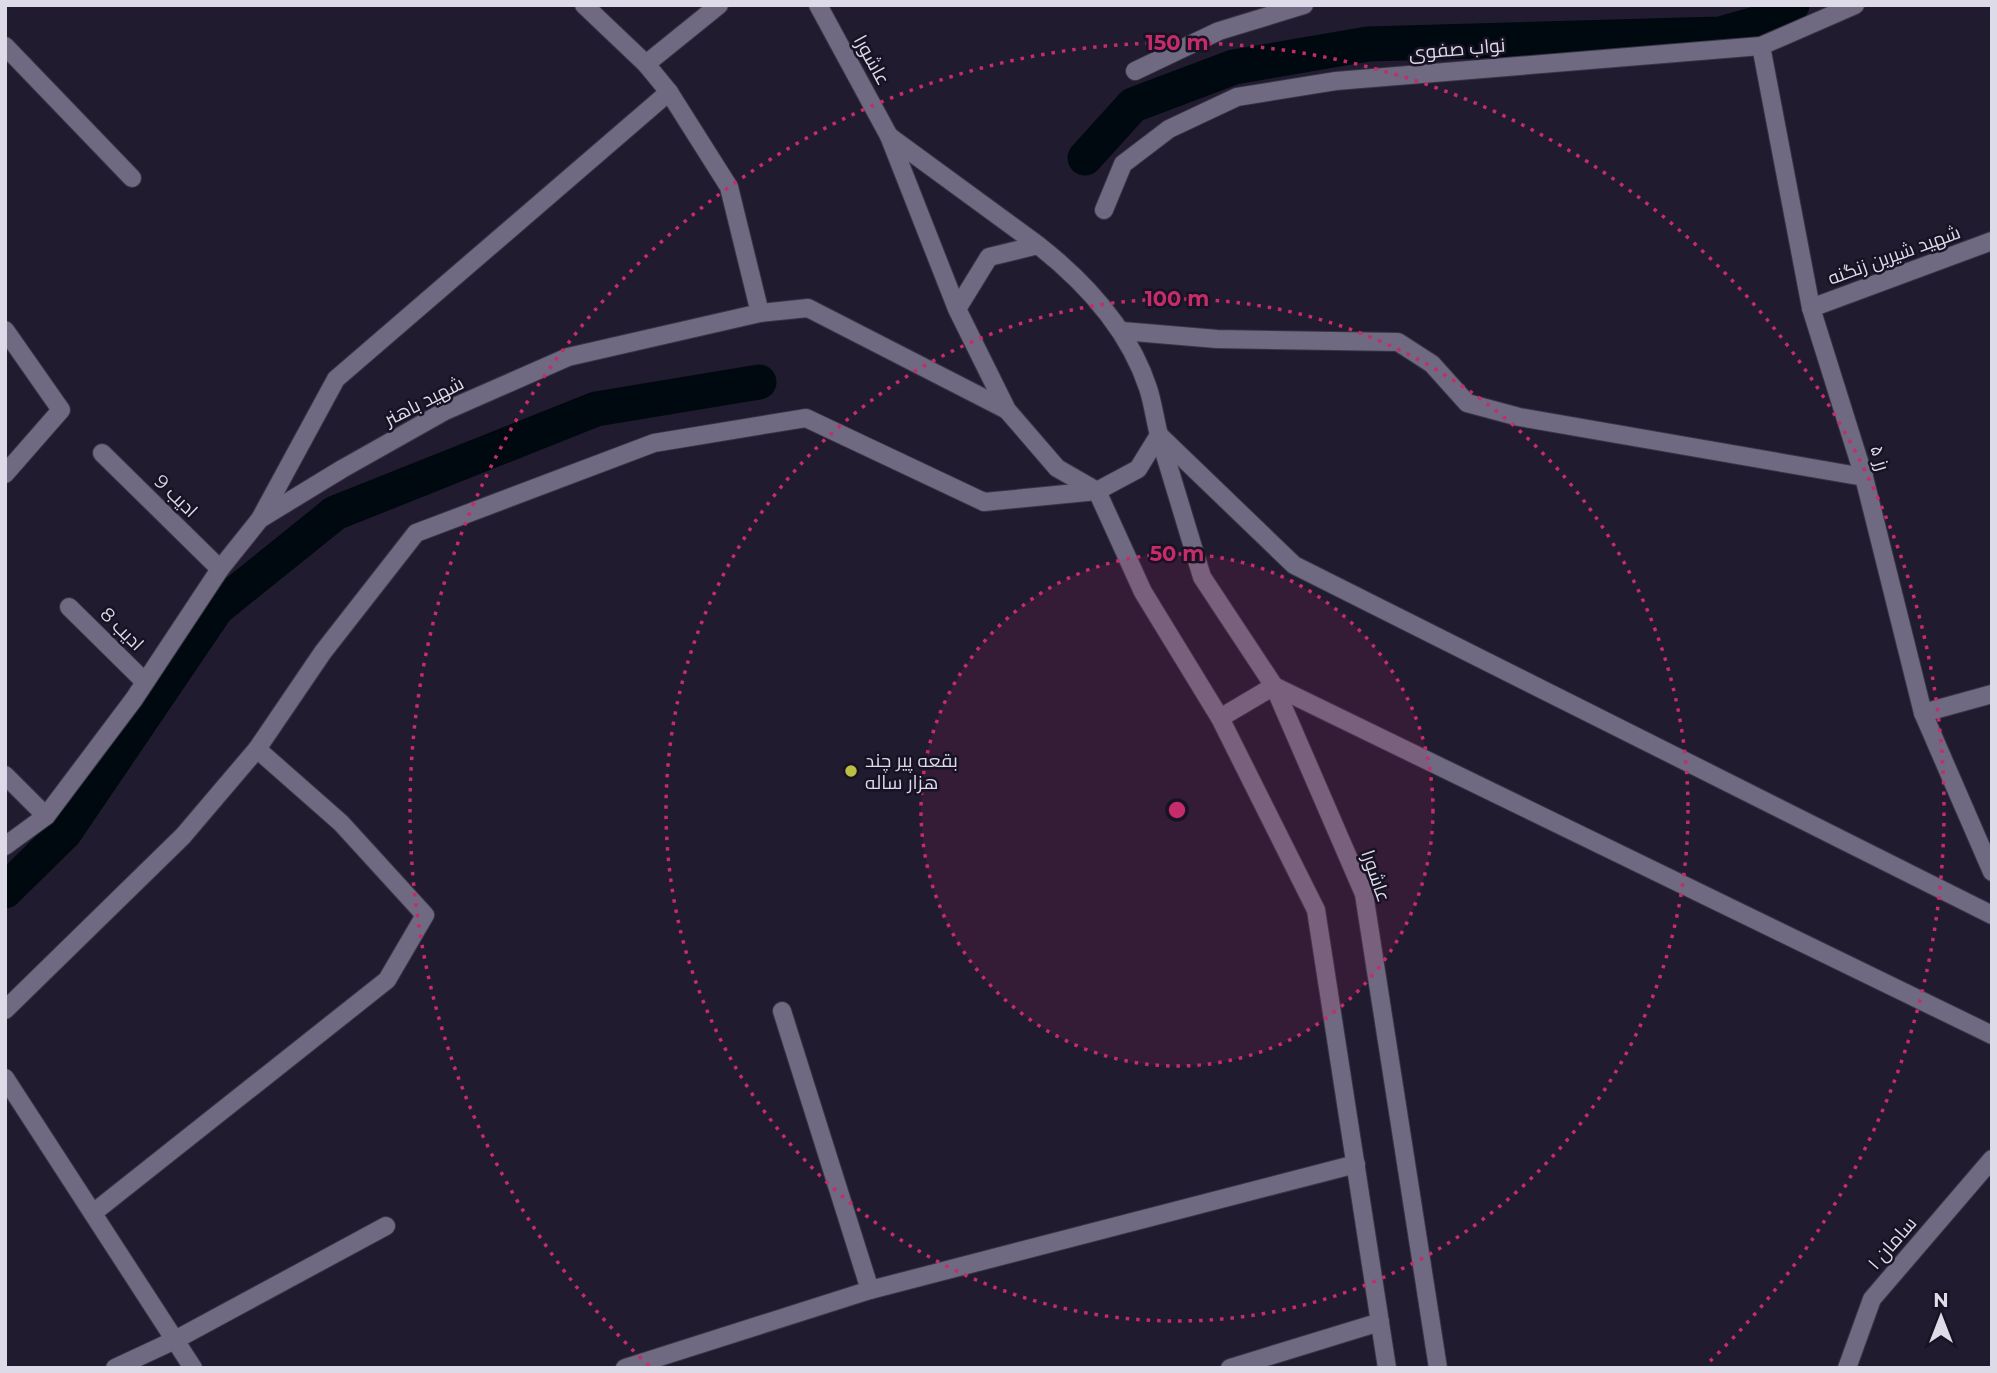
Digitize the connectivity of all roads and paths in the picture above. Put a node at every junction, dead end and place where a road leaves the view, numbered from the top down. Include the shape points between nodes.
1 (584, 5) edge
2 (719, 5) edge
3 (818, 5) edge
4 (1304, 5) edge
5 (1855, 5) edge
6 (5, 46) edge
7 (1761, 46) junction
8 (646, 64) junction
9 (1135, 71) dead end
10 (669, 92) junction
11 (890, 136) junction
12 (132, 178) dead end
13 (1104, 210) dead end
14 (1992, 241) edge
15 (1038, 245) junction
16 (1811, 308) junction
17 (957, 309) junction
18 (760, 313) junction
19 (5, 330) edge
20 (1122, 331) junction
21 (1007, 410) junction
22 (1159, 435) junction
23 (102, 453) dead end
24 (5, 474) edge
25 (1864, 477) junction
26 (1097, 491) junction
27 (260, 519) junction
28 (220, 569) junction
29 (69, 607) dead end
30 (145, 682) junction
31 (1274, 686) junction
32 (1992, 694) edge
33 (1923, 713) junction
34 (1220, 718) junction
35 (257, 750) junction
36 (5, 775) edge
37 (46, 816) junction
38 (5, 846) edge
39 (1992, 872) edge
40 (1992, 915) edge
41 (5, 1010) edge
42 (782, 1011) dead end
43 (1992, 1035) edge
44 (5, 1078) edge
45 (1992, 1159) edge
46 (1356, 1164) junction
47 (93, 1213) junction
48 (386, 1226) dead end
49 (870, 1290) junction
50 (1380, 1322) junction
51 (175, 1340) junction
52 (115, 1368) edge
53 (193, 1368) edge
54 (625, 1368) edge
55 (1230, 1368) edge
56 (1387, 1368) edge
57 (1438, 1368) edge
58 (1847, 1368) edge

1 - 8 street
2 - 8 street
3 - 11 street, عاشورا
4 - 9 street via 1219,31
5 - 7 street, نواب صفوی
6 - 12 street
7 - 13 street, نواب صفوی via 1336,81 1237,97 1168,129 1123,164
7 - 16 street, رز ۵
8 - 10 street
10 - 18 street via 729,187
10 - 27 street via 336,379
11 - 15 street, عاشورا
11 - 17 street, عاشورا
14 - 16 street, شهید شیرین زنگنه
15 - 17 street via 989,257
15 - 20 street, عاشورا via 1070,270
16 - 25 street, رز ۵
17 - 21 street, عاشورا
18 - 21 street, شهید باهنر via 808,308
18 - 27 street, شهید باهنر via 568,357 444,411
19 - 24 street via 61,410
20 - 22 street, عاشورا via 1148,387
20 - 25 street via 1217,339 1398,342 1432,364 1467,403
21 - 26 street via 1057,468
22 - 26 street via 1138,469
22 - 31 street, عاشورا via 1202,577
22 - 40 street via 1294,565
23 - 28 street, ادیب 9
25 - 33 street, رز ۵
26 - 34 street via 1143,592
26 - 35 street via 984,502 806,418 654,443 416,533 323,652
27 - 28 street, شهید باهنر
28 - 30 street, شهید باهنر
29 - 30 street, ادیب 8
30 - 37 street, شهید باهنر
31 - 34 street
31 - 43 street
31 - 57 street, عاشورا via 1364,894
32 - 33 street
33 - 39 street, رز ۵
34 - 46 street via 1316,910
35 - 41 street via 183,836
35 - 47 street via 341,823 425,915 387,980
36 - 37 street
37 - 38 street, شهید باهنر
42 - 49 street
44 - 47 street
45 - 58 street, سامان ۱ via 1872,1298
46 - 49 street
46 - 50 street
47 - 51 street
48 - 51 street
49 - 54 street
50 - 55 street
50 - 56 street
51 - 52 street
51 - 53 street

